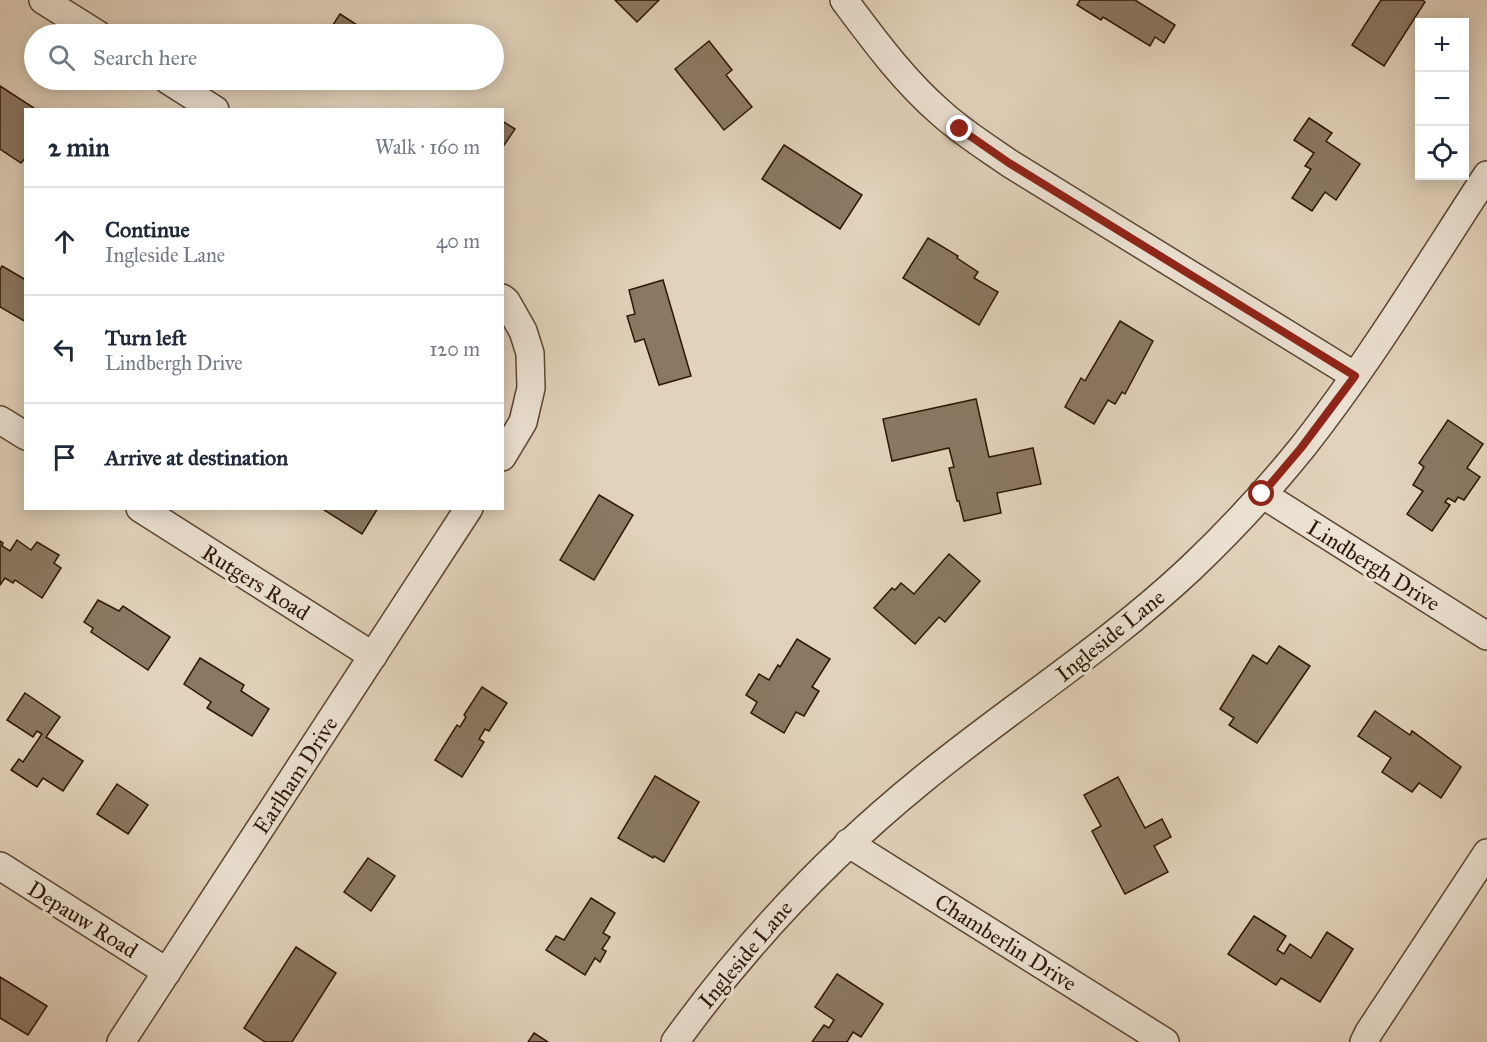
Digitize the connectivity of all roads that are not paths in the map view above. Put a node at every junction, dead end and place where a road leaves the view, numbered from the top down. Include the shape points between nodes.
1 (43, 0) edge
2 (844, 0) edge
3 (81, 24) edge
4 (184, 90) edge
5 (212, 108) edge
6 (1487, 175) edge
7 (504, 300) edge
8 (1355, 376) junction
9 (0, 420) edge
10 (24, 435) edge
11 (504, 454) edge
12 (1262, 494) junction
13 (143, 510) edge
14 (468, 510) edge
15 (1487, 636) edge
16 (373, 657) junction
17 (848, 843) junction
18 (1487, 854) edge
19 (0, 866) edge
20 (167, 972) junction
21 (121, 1042) edge
22 (675, 1042) edge
23 (1165, 1042) edge
24 (1364, 1042) edge

1 - 3 street
2 - 8 street via 916,90 960,129
4 - 5 street
6 - 8 street, Ingleside Lane
7 - 11 street via 523,331 530,353 531,388 523,422
8 - 12 street, Ingleside Lane
9 - 10 street
12 - 15 street, Lindbergh Drive
12 - 17 street, Ingleside Lane via 1189,569 1137,615 923,779
13 - 16 street, Rutgers Road
14 - 16 street, Earlham Drive
16 - 20 street, Earlham Drive
17 - 22 street, Ingleside Lane via 789,900 742,954
17 - 23 street, Chamberlin Drive
18 - 24 street
19 - 20 street, Depauw Road
20 - 21 street, Earlham Drive

